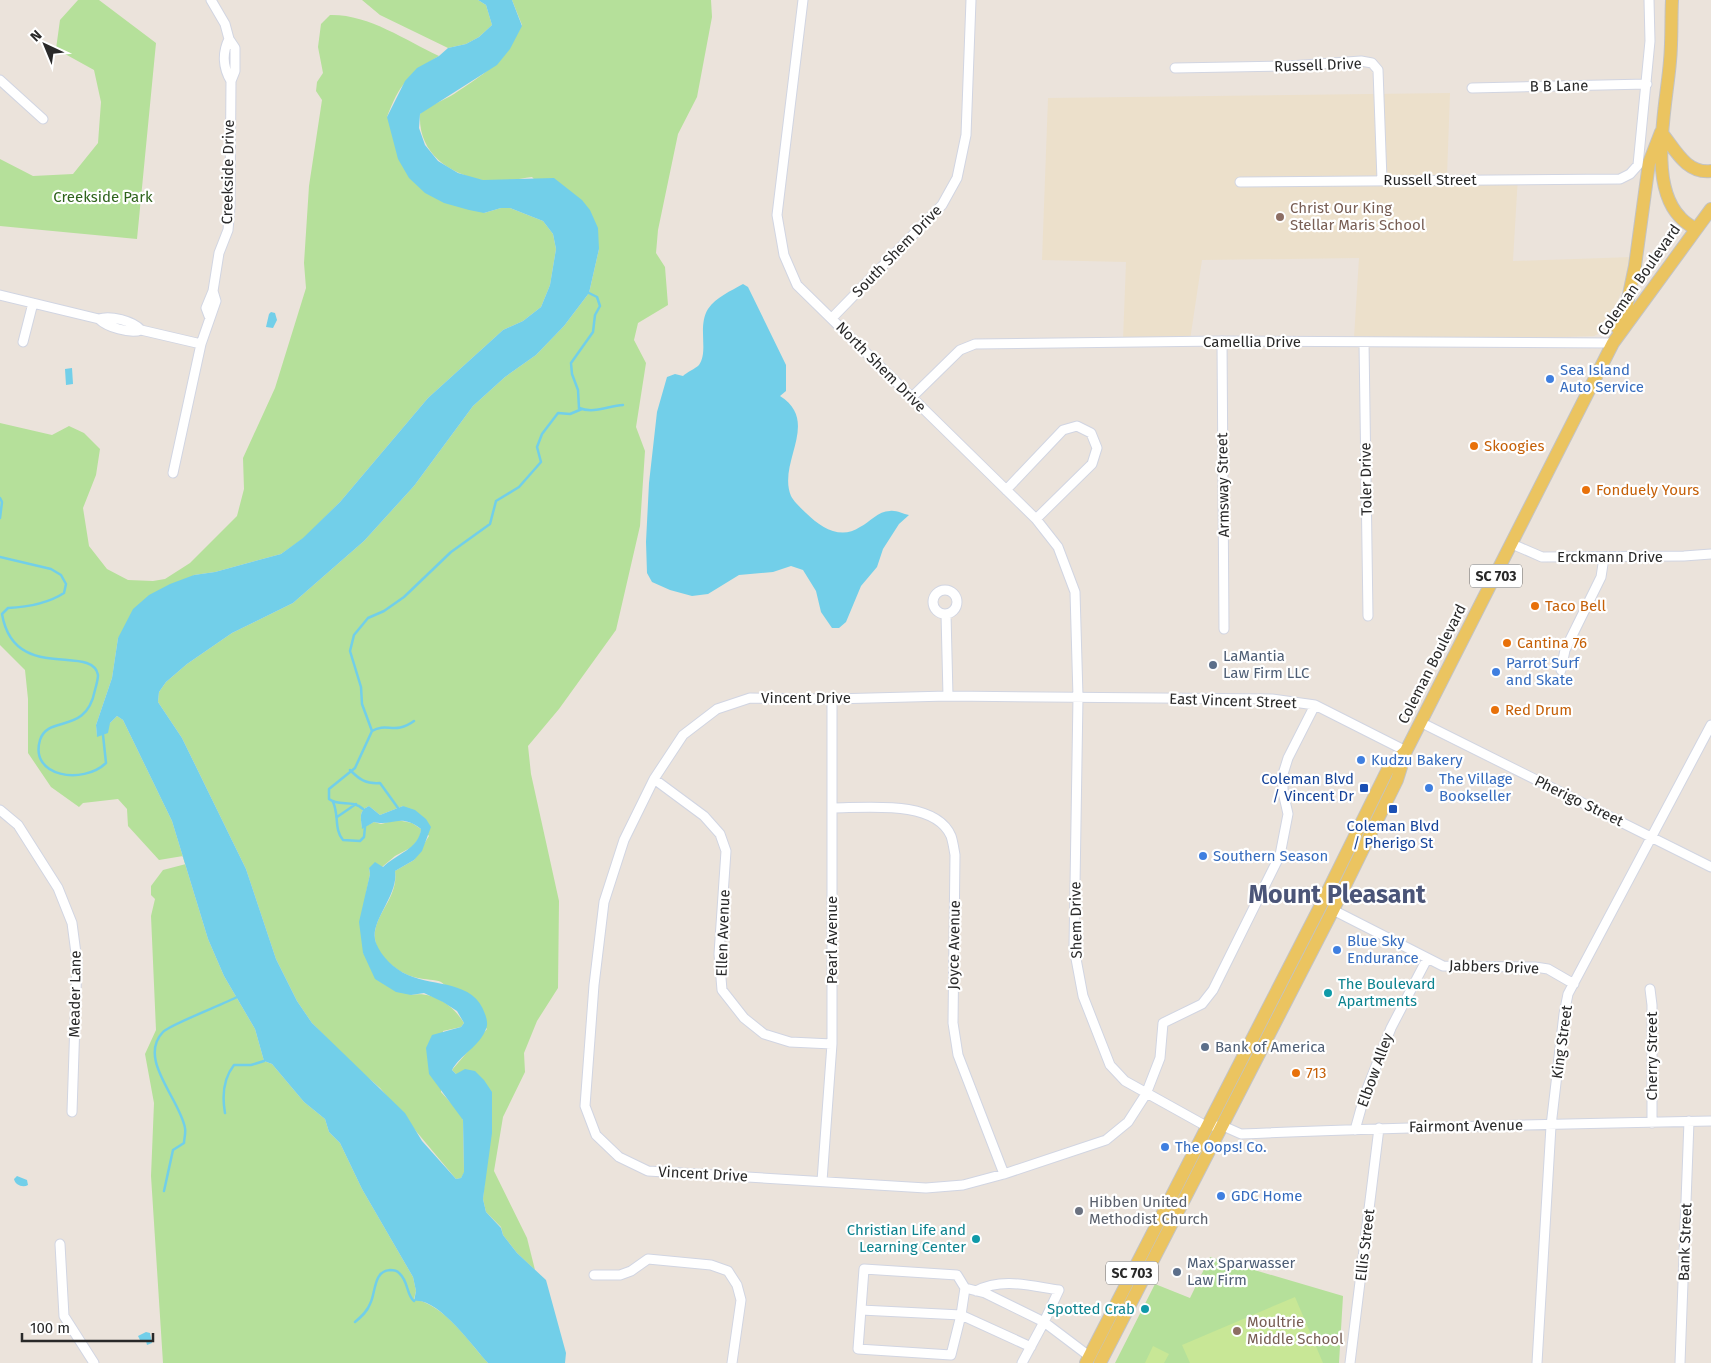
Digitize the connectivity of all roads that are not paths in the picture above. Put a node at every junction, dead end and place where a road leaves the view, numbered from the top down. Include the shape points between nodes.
1 (211, 0) edge
2 (803, 0) edge
3 (971, 0) edge
4 (1649, 0) edge
5 (1672, 0) edge
6 (1176, 68) dead end
7 (0, 80) edge
8 (1647, 84) junction
9 (1472, 88) dead end
10 (43, 120) dead end
11 (1661, 132) junction
12 (1711, 171) edge
13 (1382, 180) junction
14 (1240, 182) dead end
15 (1711, 209) edge
16 (1695, 229) junction
17 (0, 295) edge
18 (34, 303) junction
19 (832, 318) junction
20 (1222, 341) junction
21 (23, 342) dead end
22 (1364, 342) junction
23 (1613, 343) junction
24 (201, 344) junction
25 (912, 398) junction
26 (173, 473) dead end
27 (1006, 490) junction
28 (1036, 519) junction
29 (1512, 544) junction
30 (1711, 554) edge
31 (1602, 557) junction
32 (946, 614) dead end
33 (1368, 616) dead end
34 (1224, 629) dead end
35 (1561, 670) dead end
36 (948, 696) junction
37 (1078, 697) junction
38 (832, 699) junction
39 (1315, 705) junction
40 (1420, 722) junction
41 (1711, 725) edge
42 (1406, 751) junction
43 (654, 779) junction
44 (832, 808) junction
45 (0, 810) edge
46 (1652, 837) junction
47 (1711, 867) edge
48 (1333, 910) junction
49 (1427, 959) junction
50 (1574, 984) junction
51 (1650, 988) dead end
52 (1261, 1021) junction
53 (832, 1044) junction
54 (1146, 1094) junction
55 (72, 1112) dead end
56 (1711, 1120) edge
57 (1689, 1121) junction
58 (1652, 1123) junction
59 (1206, 1126) junction
60 (1223, 1126) junction
61 (1551, 1126) junction
62 (1379, 1128) junction
63 (1355, 1130) junction
64 (1004, 1174) junction
65 (822, 1181) junction
66 (1170, 1228) junction
67 (60, 1244) dead end
68 (594, 1275) dead end
69 (965, 1288) junction
70 (976, 1291) junction
71 (861, 1310) junction
72 (961, 1315) junction
73 (1044, 1322) junction
74 (1031, 1347) junction
75 (1092, 1361) edge
76 (94, 1363) edge
77 (732, 1363) edge
78 (1022, 1363) edge
79 (1350, 1363) edge
80 (1537, 1363) edge
81 (1680, 1363) edge

1 - 24 street, Creekside Drive via 235,48 235,71 230,81 228,230 219,253
2 - 19 street, North Shem Drive via 777,216 784,255 797,285
3 - 19 street, South Shem Drive via 966,135 957,178 942,205
4 - 8 street
5 - 11 main road via 1670,62
6 - 13 street, Russell Drive via 1289,66 1361,60 1372,63 1378,70
7 - 10 street
8 - 9 street, B B Lane
8 - 13 street, Russell Street via 1638,165 1620,179
11 - 12 main road via 1687,166
11 - 16 main road via 1664,178 1669,198 1680,217
11 - 23 main road via 1649,163 1627,304
13 - 14 street, Russell Street
15 - 16 main road, SC 703
16 - 23 main road, Coleman Boulevard / SC 703
17 - 18 street
18 - 21 street
18 - 24 street via 99,319 106,317 137,325 142,330
19 - 25 street, North Shem Drive
20 - 22 street, Camellia Drive
20 - 25 street, Camellia Drive via 975,344 960,350
20 - 34 street, Armsway Street
22 - 23 street, Camellia Drive
22 - 33 street, Toler Drive
23 - 29 main road, Coleman Boulevard / SC 703
24 - 26 street, Creekside Drive
25 - 27 street, North Shem Drive
27 - 28 street, North Shem Drive
27 - 28 street via 1063,430 1077,426 1091,433 1097,448 1092,464
28 - 37 street, North Shem Drive via 1058,547 1076,592
29 - 31 street, Erckmann Drive via 1542,557
29 - 40 main road, Coleman Boulevard / SC 703
30 - 31 street, Erckmann Drive
31 - 35 street via 1601,577 1565,650
32 - 36 street
36 - 37 street, Vincent Drive
36 - 38 street, Vincent Drive
37 - 39 street, East Vincent Street via 1272,699
37 - 54 street, Shem Drive via 1074,948 1083,996 1110,1065 1125,1082
38 - 43 street, Vincent Drive via 750,698 717,709 683,735
38 - 44 street, Pearl Avenue
39 - 42 street, East Vincent Street
39 - 54 street, Vincent Drive via 1283,774 1288,814 1280,855 1213,990 1202,1004 1163,1023 1160,1058
40 - 42 main road, Coleman Boulevard / SC 703
40 - 46 street, Pherigo Street
41 - 46 street, King Street
42 - 48 main road, Coleman Boulevard / SC 703 via 1397,780
42 - 52 main road, Coleman Boulevard / SC 703 via 1389,767
43 - 53 street, Ellen Avenue via 704,816 720,834 726,851 719,954 722,990 744,1018 764,1034 790,1042
43 - 65 street, Vincent Drive via 624,840 604,902 585,1106 596,1135 619,1157 648,1170
44 - 53 street, Pearl Avenue
44 - 64 street, Joyce Avenue via 916,809 934,818 950,835 955,855 954,1024 958,1055
45 - 55 street, Meader Lane via 18,825 58,888 72,923 77,961
46 - 47 street, Pherigo Street
46 - 50 street, King Street
48 - 49 street, Jabbers Drive
48 - 60 main road, Coleman Boulevard / SC 703
49 - 50 street, Jabbers Drive via 1454,968 1534,966 1548,969
49 - 63 street, Elbow Alley via 1391,1028 1365,1094
50 - 61 street, King Street via 1564,1014
51 - 58 street, Cherry Street
52 - 59 main road, Coleman Boulevard / SC 703
52 - 60 main road via 1226,1103
53 - 65 street, Pearl Avenue
54 - 59 street, Shem Drive
54 - 64 street, Vincent Drive via 1128,1122 1106,1140
56 - 57 street, Fairmont Avenue
57 - 58 street, Fairmont Avenue
57 - 81 street, Bank Street
58 - 61 street, Fairmont Avenue
59 - 60 street, Shem Drive
59 - 66 main road via 1202,1154 1174,1209
59 - 75 main road, Coleman Boulevard / SC 703
60 - 63 street, Fairmont Avenue via 1241,1134
60 - 66 main road, Coleman Boulevard / SC 703
61 - 62 street, Fairmont Avenue
61 - 80 street, King Street
62 - 63 street, Fairmont Avenue
62 - 79 street, Ellis Street
64 - 65 street, Vincent Drive via 963,1185 926,1188
66 - 75 main road, Coleman Boulevard / SC 703
67 - 76 street via 64,1316
68 - 77 street via 620,1275 648,1259 728,1271 738,1285 741,1300
69 - 70 street
69 - 71 street via 957,1275 864,1269
69 - 72 street
70 - 73 street
70 - 73 street via 989,1284 1004,1282 1059,1290
71 - 72 street
71 - 72 street via 858,1349 951,1355
72 - 74 street
73 - 74 street
73 - 75 street
74 - 78 street

